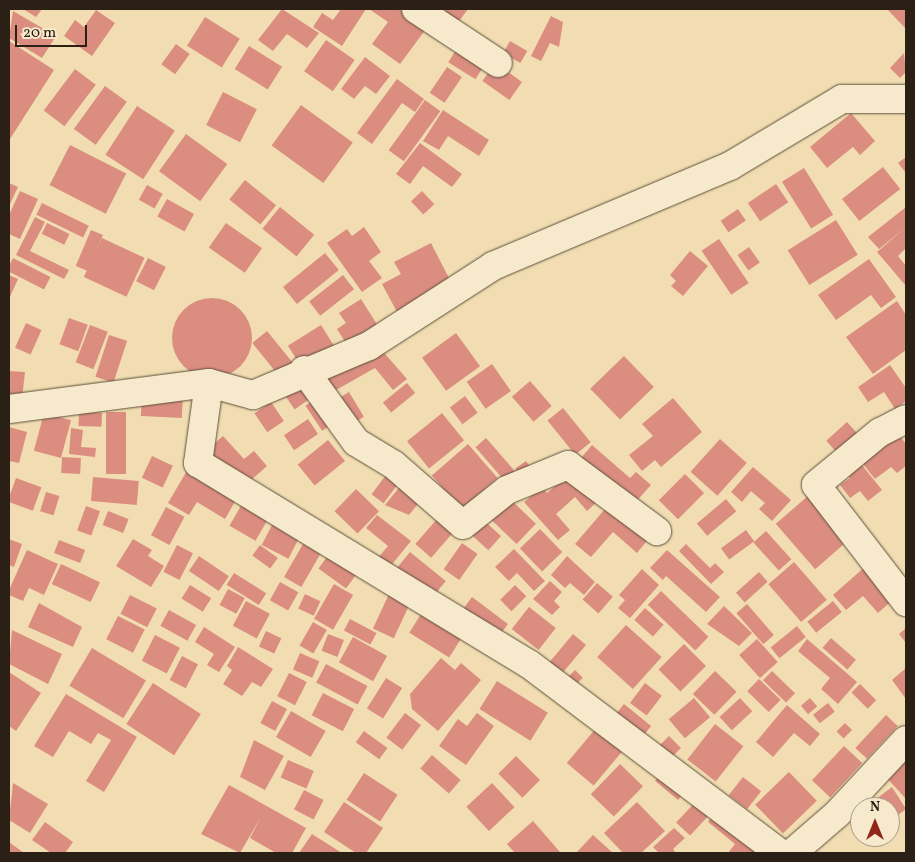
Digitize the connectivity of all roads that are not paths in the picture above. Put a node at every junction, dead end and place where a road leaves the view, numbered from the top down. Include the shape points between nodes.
1 (416, 9) edge
2 (498, 63) dead end
3 (906, 99) edge
4 (304, 370) junction
5 (209, 382) junction
6 (9, 409) edge
7 (906, 419) edge
8 (656, 532) dead end
9 (906, 602) edge
10 (906, 740) edge
11 (780, 853) edge
12 (792, 853) edge

1 - 2 street
3 - 4 street via 842,99 730,166 493,266 369,346
4 - 5 street via 253,395
4 - 8 street via 356,442 394,466 463,525 507,490 568,465
5 - 6 street
5 - 11 street via 198,464 529,664
7 - 9 street via 880,432 816,485
10 - 12 street via 837,814

